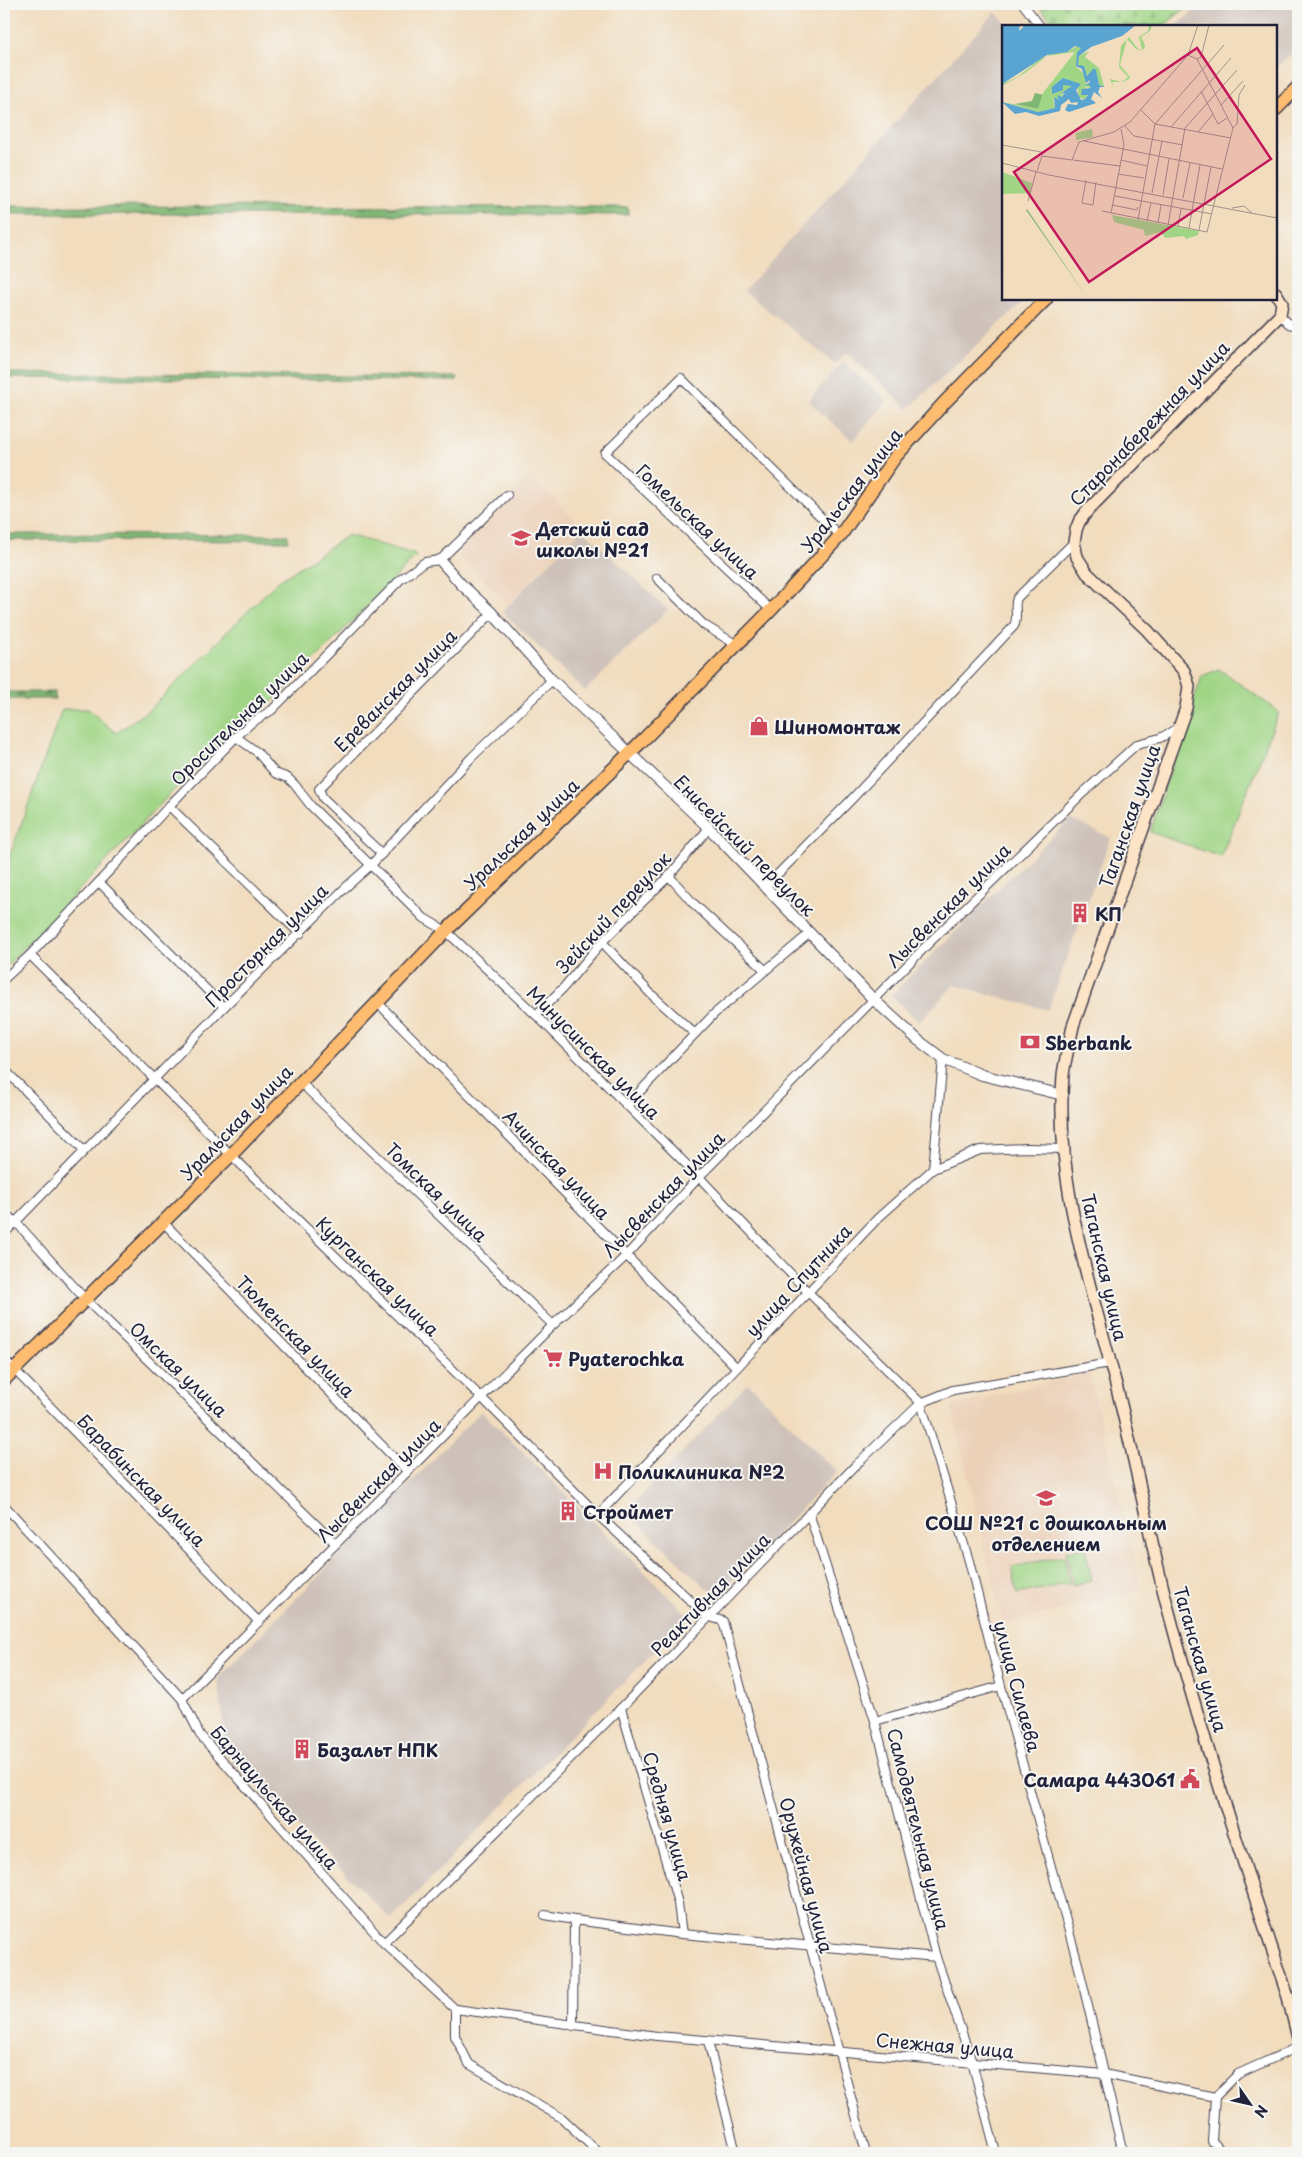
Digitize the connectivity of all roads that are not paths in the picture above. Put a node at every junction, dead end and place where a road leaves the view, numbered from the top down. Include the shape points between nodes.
1 (1023, 4) edge
2 (1039, 25) edge
3 (1298, 87) edge
4 (1277, 108) edge
5 (1277, 295) edge
6 (1045, 300) edge
7 (1280, 315) junction
8 (1298, 326) edge
9 (507, 495) dead end
10 (840, 536) junction
11 (1074, 542) junction
12 (440, 560) junction
13 (657, 578) dead end
14 (771, 610) junction
15 (492, 613) junction
16 (737, 645) junction
17 (552, 680) junction
18 (1178, 728) junction
19 (236, 736) junction
20 (628, 754) junction
21 (169, 806) junction
22 (709, 828) junction
23 (382, 854) junction
24 (371, 865) junction
25 (669, 876) junction
26 (99, 882) junction
27 (765, 887) junction
28 (446, 931) junction
29 (810, 933) junction
30 (300, 934) junction
31 (602, 942) junction
32 (30, 955) junction
33 (765, 970) junction
34 (4, 979) edge
35 (874, 1000) junction
36 (377, 1002) junction
37 (224, 1007) junction
38 (536, 1015) junction
39 (694, 1034) junction
40 (943, 1059) junction
41 (4, 1069) edge
42 (154, 1078) junction
43 (300, 1082) junction
44 (1063, 1095) junction
45 (626, 1106) junction
46 (1064, 1149) junction
47 (84, 1150) junction
48 (231, 1155) junction
49 (933, 1169) junction
50 (699, 1177) junction
51 (4, 1213) edge
52 (16, 1222) junction
53 (163, 1222) junction
54 (4, 1234) edge
55 (626, 1256) junction
56 (807, 1291) junction
57 (85, 1299) junction
58 (553, 1325) junction
59 (4, 1359) edge
60 (1110, 1363) junction
61 (736, 1367) junction
62 (14, 1370) junction
63 (4, 1380) edge
64 (482, 1397) junction
65 (921, 1403) junction
66 (407, 1472) junction
67 (4, 1505) edge
68 (809, 1513) junction
69 (598, 1516) junction
70 (336, 1544) junction
71 (707, 1616) junction
72 (259, 1622) junction
73 (1002, 1686) junction
74 (182, 1699) junction
75 (621, 1708) junction
76 (875, 1721) junction
77 (546, 1915) dead end
78 (574, 1920) junction
79 (682, 1934) junction
80 (384, 1943) junction
81 (811, 1945) junction
82 (936, 1957) junction
83 (456, 2009) junction
84 (573, 2026) junction
85 (1298, 2038) edge
86 (708, 2041) junction
87 (1298, 2047) edge
88 (838, 2051) junction
89 (972, 2062) junction
90 (1104, 2074) junction
91 (1215, 2096) junction
92 (599, 2153) edge
93 (736, 2153) edge
94 (866, 2153) edge
95 (996, 2153) edge
96 (1124, 2153) edge
97 (1223, 2153) edge

1 - 2 street
3 - 4 main road
5 - 7 main road via 1282,304
6 - 10 main road, Уральская улица via 895,457
7 - 8 street via 1289,324
7 - 11 main road, Старонабережная улица via 1088,510 1079,522
9 - 12 street, Оросительная улица
10 - 14 main road, Уральская улица
10 - 14 street, Гомельская улица via 681,378 605,453
11 - 18 main road, Таганская улица via 1077,557 1087,573 1147,630 1184,671 1189,686 1186,708
11 - 27 street, Старонабережная улица via 1017,598 1014,626
12 - 15 street, Енисейский переулок
12 - 19 street, Оросительная улица via 425,562 401,579 272,710
13 - 16 street via 704,625
14 - 16 main road, Уральская улица
15 - 17 street, Енисейский переулок
15 - 23 street, Ереванская улица via 319,789 323,798
16 - 20 main road, Уральская улица
17 - 20 street, Енисейский переулок
17 - 23 street, Просторная улица via 472,757
18 - 35 street, Лысвенская улица via 1160,738 1137,744 1124,754
18 - 44 main road, Таганская улица via 1073,1026
19 - 21 street, Оросительная улица
19 - 24 street, Минусинская улица via 257,752 275,773 288,778 310,806
20 - 22 street, Енисейский переулок
20 - 28 main road, Уральская улица
21 - 26 street, Оросительная улица
21 - 30 street
22 - 25 street, Зейский переулок
22 - 27 street, Енисейский переулок
23 - 24 street, Просторная улица
24 - 28 street, Минусинская улица via 424,918
24 - 30 street, Просторная улица
25 - 31 street, Зейский переулок
25 - 33 street via 693,903
26 - 32 street, Оросительная улица
26 - 37 street
27 - 29 street, Енисейский переулок
28 - 36 main road, Уральская улица
28 - 38 street, Минусинская улица
29 - 33 street
29 - 35 street, Енисейский переулок
30 - 37 street, Просторная улица
31 - 38 street, Зейский переулок
31 - 39 street
32 - 34 street, Оросительная улица
32 - 42 street, Курганская улица
33 - 39 street
35 - 40 street, Енисейский переулок
35 - 50 street, Лысвенская улица
36 - 43 main road, Уральская улица
36 - 55 street, Ачинская улица
37 - 42 street, Просторная улица
38 - 45 street, Минусинская улица
39 - 45 street
40 - 44 street, Енисейский переулок via 982,1074
40 - 49 street
41 - 47 street
42 - 47 street, Просторная улица
42 - 48 street, Курганская улица
43 - 48 main road, Уральская улица
43 - 58 street, Томская улица
44 - 46 main road, Таганская улица
45 - 50 street, Минусинская улица
46 - 49 street, улица Спутника via 980,1150
46 - 60 main road, Таганская улица via 1071,1211
47 - 52 street, Просторная улица
48 - 53 main road, Уральская улица
48 - 64 street, Курганская улица
49 - 56 street, улица Спутника via 878,1218
50 - 55 street, Лысвенская улица
50 - 56 street, Минусинская улица
51 - 52 street, Омская улица
52 - 54 street, Просторная улица
52 - 57 street, Омская улица
53 - 57 main road, Уральская улица
53 - 66 street, Тюменская улица
55 - 58 street, Лысвенская улица
55 - 61 street, Ачинская улица
56 - 61 street, улица Спутника
56 - 65 street, Минусинская улица
57 - 62 main road, Уральская улица
57 - 70 street, Омская улица
58 - 64 street, Лысвенская улица
59 - 62 street, Барабинская улица
60 - 65 street, Реактивная улица via 953,1390
60 - 85 main road, Таганская улица via 1190,1690 1288,1997
61 - 69 street, улица Спутника
62 - 63 main road, Уральская улица
62 - 72 street, Барабинская улица
64 - 66 street, Лысвенская улица
64 - 69 street, Курганская улица
65 - 68 street, Реактивная улица
65 - 73 street, улица Силаева via 969,1561
66 - 70 street, Лысвенская улица
67 - 74 street, Барнаульская улица
68 - 71 street, Реактивная улица
68 - 76 street, Самодеятельная улица
69 - 71 street, Курганская улица
70 - 72 street, Лысвенская улица
71 - 75 street, Реактивная улица
71 - 81 street, Оружейная улица via 722,1621
72 - 74 street, Лысвенская улица
73 - 76 street
73 - 90 street, улица Силаева via 1078,1964
74 - 80 street, Барнаульская улица via 200,1735
75 - 79 street, Средняя улица via 678,1903
75 - 80 street, Реактивная улица
76 - 82 street, Самодеятельная улица
77 - 78 street
78 - 79 street
78 - 84 street
79 - 81 street
80 - 83 street, Барнаульская улица
81 - 82 street
81 - 88 street, Оружейная улица
82 - 89 street, Самодеятельная улица
83 - 84 street, Снежная улица
83 - 92 street via 455,2036 469,2064 562,2118
84 - 86 street, Снежная улица
86 - 88 street, Снежная улица
86 - 93 street
87 - 91 street via 1238,2074
88 - 89 street, Снежная улица
88 - 94 street, Оружейная улица
89 - 90 street, Снежная улица
89 - 95 street, Самодеятельная улица
90 - 91 street, Снежная улица
90 - 96 street, улица Силаева
91 - 97 street via 1212,2141

